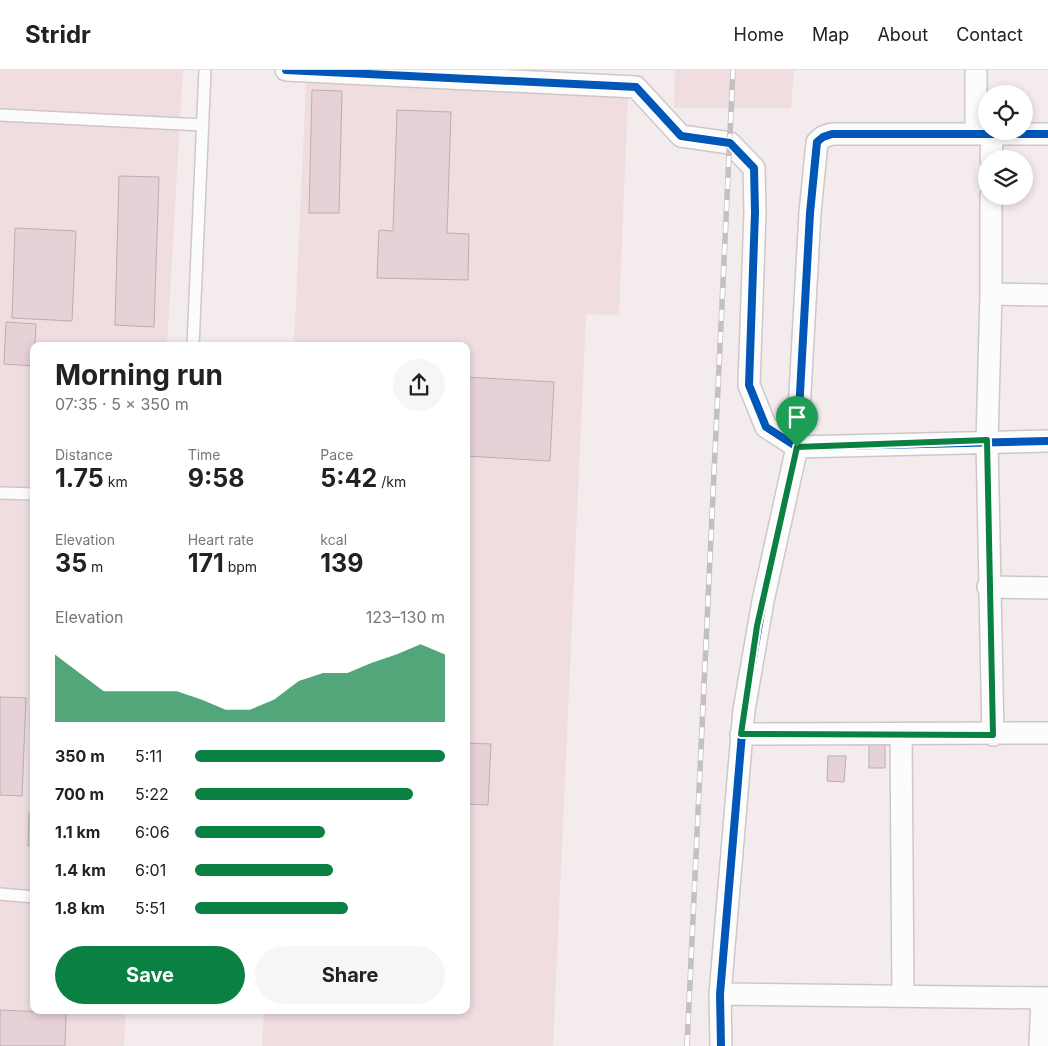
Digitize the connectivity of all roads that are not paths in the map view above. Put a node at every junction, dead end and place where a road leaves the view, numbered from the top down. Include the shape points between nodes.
1 (205, 70) edge
2 (286, 70) edge
3 (976, 70) edge
4 (480, 75) edge
5 (978, 86) edge
6 (0, 115) edge
7 (203, 125) junction
8 (978, 134) edge
9 (1033, 134) edge
10 (1048, 134) edge
11 (991, 205) edge
12 (991, 294) junction
13 (1048, 295) edge
14 (193, 342) edge
15 (987, 440) junction
16 (1048, 441) edge
17 (797, 447) junction
18 (0, 493) edge
19 (30, 494) edge
20 (988, 587) junction
21 (1048, 588) edge
22 (1048, 733) edge
23 (741, 734) junction
24 (901, 734) junction
25 (993, 735) junction
26 (0, 894) edge
27 (30, 897) edge
28 (720, 994) junction
29 (903, 996) junction
30 (1045, 998) edge
31 (721, 1046) edge
32 (1040, 1046) edge

1 - 7 lane
2 - 4 street
3 - 5 street
4 - 17 street via 636,87 681,136 730,143 754,168 749,385 766,427
6 - 7 lane
7 - 14 lane
8 - 17 street via 832,134 817,142
9 - 10 street
11 - 12 street
12 - 13 street
12 - 15 street
15 - 16 street
15 - 17 street
15 - 20 street
17 - 23 street via 757,626
18 - 19 lane
20 - 21 street
20 - 25 street
22 - 25 street
23 - 24 street
23 - 28 street
24 - 25 street
24 - 29 street
26 - 27 lane
28 - 29 street
28 - 31 street
29 - 30 street
30 - 32 street

